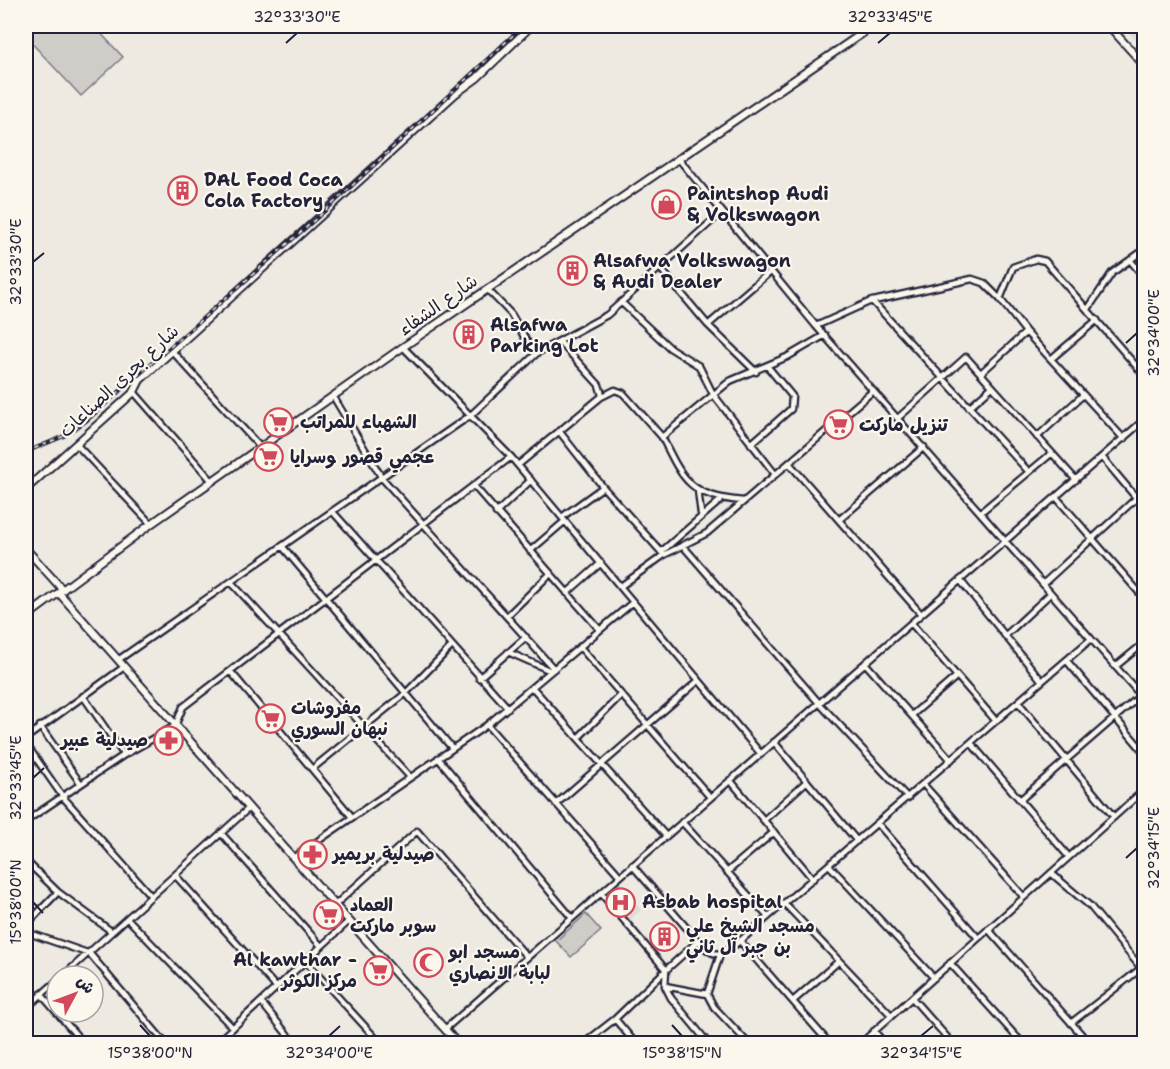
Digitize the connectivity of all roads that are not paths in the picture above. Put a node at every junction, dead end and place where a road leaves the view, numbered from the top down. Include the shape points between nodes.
1 (531, 26) edge
2 (873, 26) edge
3 (1109, 26) edge
4 (1144, 65) edge
5 (678, 158) junction
6 (722, 212) junction
7 (1144, 250) edge
8 (1130, 260) junction
9 (660, 268) junction
10 (771, 271) junction
11 (1144, 277) edge
12 (487, 289) junction
13 (1000, 299) junction
14 (872, 301) junction
15 (621, 302) junction
16 (1088, 309) junction
17 (1097, 320) junction
18 (708, 326) junction
19 (816, 326) junction
20 (1026, 332) junction
21 (825, 335) junction
22 (560, 342) junction
23 (404, 347) junction
24 (172, 351) junction
25 (537, 353) junction
26 (1051, 359) junction
27 (767, 366) junction
28 (756, 372) junction
29 (981, 373) junction
30 (1144, 375) edge
31 (943, 379) junction
32 (992, 387) junction
33 (873, 390) junction
34 (134, 392) junction
35 (713, 394) junction
36 (1083, 395) junction
37 (333, 396) junction
38 (601, 397) junction
39 (969, 407) junction
40 (471, 415) junction
41 (898, 418) junction
42 (1144, 420) edge
43 (559, 431) junction
44 (662, 437) junction
45 (1037, 437) junction
46 (1124, 439) junction
47 (75, 444) junction
48 (751, 444) junction
49 (260, 447) junction
50 (924, 447) junction
51 (1052, 453) junction
52 (511, 457) junction
53 (1102, 457) junction
54 (789, 463) junction
55 (518, 465) junction
56 (1029, 472) junction
57 (775, 474) junction
58 (382, 477) junction
59 (531, 480) junction
60 (1076, 480) junction
61 (212, 481) junction
62 (474, 486) junction
63 (603, 487) junction
64 (26, 489) edge
65 (698, 490) junction
66 (1144, 490) edge
67 (1056, 497) junction
68 (1136, 498) junction
69 (722, 499) junction
70 (743, 501) junction
71 (1144, 507) edge
72 (333, 512) junction
73 (981, 512) junction
74 (496, 513) junction
75 (701, 514) junction
76 (564, 519) junction
77 (839, 520) junction
78 (151, 524) junction
79 (424, 524) junction
80 (1092, 538) junction
81 (1005, 541) junction
82 (282, 546) junction
83 (684, 547) junction
84 (26, 549) edge
85 (530, 550) junction
86 (663, 553) junction
87 (376, 562) junction
88 (601, 563) junction
89 (550, 574) junction
90 (960, 580) junction
91 (231, 582) junction
92 (1043, 584) junction
93 (621, 586) junction
94 (61, 591) junction
95 (567, 593) junction
96 (1051, 593) junction
97 (1144, 598) edge
98 (327, 599) junction
99 (632, 603) junction
100 (921, 614) junction
101 (507, 616) junction
102 (26, 617) edge
103 (911, 623) junction
104 (600, 630) junction
105 (279, 636) junction
106 (1005, 636) junction
107 (525, 637) junction
108 (1092, 639) junction
109 (1144, 643) edge
110 (451, 646) junction
111 (580, 647) junction
112 (508, 652) junction
113 (118, 660) junction
114 (1067, 661) junction
115 (865, 663) junction
116 (1116, 666) junction
117 (124, 667) junction
118 (552, 670) junction
119 (231, 672) junction
120 (957, 676) junction
121 (479, 678) junction
122 (698, 681) junction
123 (1042, 681) junction
124 (532, 687) junction
125 (406, 693) junction
126 (621, 695) junction
127 (83, 696) junction
128 (1143, 697) edge
129 (1018, 702) junction
130 (819, 703) junction
131 (508, 708) junction
132 (912, 716) junction
133 (1115, 717) junction
134 (996, 721) junction
135 (487, 725) junction
136 (647, 725) junction
137 (40, 726) junction
138 (175, 726) junction
139 (363, 727) junction
140 (26, 738) edge
141 (578, 738) junction
142 (774, 742) junction
143 (971, 743) junction
144 (26, 744) edge
145 (452, 748) junction
146 (1144, 752) edge
147 (761, 754) junction
148 (124, 755) junction
149 (438, 758) junction
150 (951, 760) junction
151 (1066, 760) junction
152 (601, 764) junction
153 (312, 769) junction
154 (410, 777) junction
155 (730, 780) junction
156 (807, 781) junction
157 (81, 784) junction
158 (923, 784) junction
159 (1144, 792) edge
160 (63, 796) junction
161 (710, 798) junction
162 (908, 798) junction
163 (1020, 800) junction
164 (556, 804) junction
165 (249, 808) junction
166 (352, 817) junction
167 (1114, 817) junction
168 (764, 820) junction
169 (26, 821) edge
170 (682, 822) junction
171 (878, 824) junction
172 (774, 832) junction
173 (221, 833) junction
174 (666, 836) junction
175 (857, 841) junction
176 (1069, 857) junction
177 (293, 858) junction
178 (26, 861) edge
179 (632, 865) junction
180 (829, 865) junction
181 (727, 872) junction
182 (1051, 873) junction
183 (175, 875) junction
184 (620, 876) junction
185 (813, 879) junction
186 (58, 892) junction
187 (601, 893) junction
188 (151, 896) junction
189 (1024, 897) junction
190 (784, 903) junction
191 (335, 905) junction
192 (768, 917) junction
193 (127, 918) junction
194 (572, 918) junction
195 (349, 921) junction
196 (26, 925) edge
197 (988, 929) junction
198 (111, 931) junction
199 (26, 932) edge
200 (978, 938) junction
201 (698, 941) junction
202 (740, 941) junction
203 (321, 946) junction
204 (90, 954) junction
205 (720, 955) junction
206 (527, 957) junction
207 (305, 961) junction
208 (839, 961) junction
209 (950, 963) junction
210 (78, 964) edge
211 (1143, 968) edge
212 (666, 970) junction
213 (934, 978) junction
214 (665, 986) junction
215 (276, 987) junction
216 (45, 991) edge
217 (41, 994) junction
218 (707, 994) junction
219 (912, 998) junction
220 (793, 1001) junction
221 (261, 1002) junction
222 (26, 1008) edge
223 (891, 1015) junction
224 (615, 1018) junction
225 (1071, 1023) junction
226 (233, 1028) junction
227 (445, 1029) junction
228 (874, 1031) junction
229 (1018, 1038) junction
230 (216, 1043) edge
231 (84, 1044) edge
232 (166, 1044) edge
233 (295, 1044) edge
234 (381, 1044) edge
235 (458, 1044) edge
236 (583, 1044) edge
237 (636, 1044) edge
238 (709, 1044) edge
239 (749, 1044) edge
240 (830, 1044) edge
241 (860, 1044) edge
242 (885, 1044) edge
243 (953, 1044) edge
244 (1011, 1044) edge
245 (1023, 1044) edge
246 (1090, 1044) edge

1 - 24 street, شارع بحرى الصناعات
2 - 5 street, شارع الشفاء
3 - 4 street
5 - 6 street
5 - 12 street, شارع الشفاء
6 - 9 street
6 - 10 street
7 - 8 street
8 - 11 street
8 - 16 street via 1112,273
9 - 15 street
9 - 18 street
10 - 18 street
10 - 19 street
12 - 23 street, شارع الشفاء
12 - 25 street via 511,314
13 - 14 street via 984,283 972,279
13 - 16 street via 1011,269 1040,259
13 - 20 street
14 - 19 street
14 - 31 street
15 - 22 street via 607,315
15 - 35 street via 670,348 699,366
16 - 17 street
17 - 26 street
17 - 30 street
18 - 28 street
19 - 21 street
20 - 26 street
20 - 29 street
21 - 27 street
21 - 33 street
22 - 25 street
22 - 38 street via 598,385
23 - 37 street, شارع الشفاء
23 - 40 street
24 - 34 street, شارع بحرى الصناعات via 140,380
24 - 49 street
25 - 40 street
26 - 36 street
27 - 28 street
27 - 48 street via 793,402 791,409
28 - 35 street via 730,381
29 - 31 street via 966,357
29 - 32 street
31 - 39 street
31 - 41 street
32 - 39 street
32 - 45 street
33 - 41 street
33 - 54 street
34 - 47 street, شارع بحرى الصناعات
34 - 61 street
35 - 44 street
35 - 48 street
36 - 45 street
36 - 46 street
37 - 49 street, شارع الشفاء
37 - 58 street
38 - 43 street
38 - 44 street via 615,390 623,393
39 - 56 street
40 - 52 street
40 - 58 street
41 - 50 street
42 - 46 street
43 - 55 street
43 - 63 street
44 - 65 street via 683,477
45 - 51 street
46 - 53 street
47 - 64 street, شارع بحرى الصناعات
47 - 78 street
48 - 57 street
49 - 61 street, شارع الشفاء
50 - 73 street
50 - 77 street
51 - 56 street
51 - 60 street
52 - 55 street
52 - 62 street
53 - 60 street
53 - 68 street
54 - 57 street
54 - 77 street
55 - 59 street
56 - 73 street
57 - 70 street
58 - 72 street
58 - 79 street
59 - 74 street
59 - 76 street
60 - 67 street
61 - 78 street, شارع الشفاء
62 - 74 street
62 - 79 street
63 - 76 street
63 - 86 street
65 - 69 street
65 - 75 street
66 - 68 street
67 - 80 street
67 - 81 street
68 - 71 street
68 - 80 street
69 - 70 street
69 - 75 street
70 - 83 street via 707,533
72 - 82 street
72 - 87 street
73 - 81 street
74 - 85 street
75 - 86 street
76 - 85 street
76 - 88 street
77 - 100 street
78 - 94 street, شارع الشفاء
79 - 87 street
79 - 101 street
80 - 92 street
80 - 97 street
81 - 90 street
81 - 92 street
82 - 91 street
82 - 98 street
83 - 86 street
83 - 130 street
84 - 94 street
85 - 89 street
86 - 93 street
87 - 98 street
87 - 110 street
88 - 93 street
88 - 95 street
89 - 95 street
89 - 101 street
90 - 100 street
90 - 106 street
91 - 105 street
91 - 113 street
92 - 96 street
93 - 99 street
94 - 102 street, شارع الشفاء
94 - 113 street
95 - 104 street
96 - 106 street
96 - 108 street
98 - 105 street
98 - 125 street
99 - 104 street
99 - 122 street
100 - 103 street
101 - 107 street
103 - 115 street
103 - 120 street
104 - 111 street
105 - 119 street
105 - 139 street
106 - 123 street
107 - 112 street
107 - 118 street
108 - 114 street
108 - 116 street
109 - 116 street
110 - 121 street
110 - 125 street
111 - 118 street
111 - 126 street
112 - 118 street
112 - 121 street
113 - 117 street
114 - 123 street
114 - 133 street
115 - 130 street
115 - 132 street
116 - 128 street
117 - 127 street
117 - 138 street
118 - 124 street
119 - 138 street via 183,707
119 - 153 street
120 - 132 street
120 - 134 street
121 - 131 street
122 - 136 street
122 - 147 street
123 - 129 street
124 - 131 street
124 - 141 street
125 - 139 street
125 - 145 street
126 - 136 street
126 - 141 street
127 - 137 street
127 - 148 street
128 - 133 street
129 - 134 street
129 - 151 street
130 - 142 street
130 - 162 street
131 - 135 street
132 - 150 street
133 - 146 street
133 - 151 street
134 - 143 street
135 - 145 street
135 - 164 street
136 - 152 street
136 - 161 street
137 - 140 street
137 - 157 street
138 - 148 street
138 - 165 street
139 - 153 street
139 - 154 street
141 - 152 street
142 - 147 street
142 - 156 street
143 - 150 street
143 - 163 street
144 - 160 street
145 - 149 street
147 - 155 street
148 - 157 street
149 - 154 street
149 - 194 street
150 - 158 street
151 - 163 street
151 - 167 street
152 - 164 street
152 - 174 street
153 - 166 street
154 - 166 street
155 - 161 street
155 - 168 street
156 - 168 street
156 - 175 street
157 - 160 street
158 - 162 street
158 - 189 street
159 - 167 street
160 - 169 street
160 - 188 street
161 - 170 street
162 - 171 street
163 - 176 street
164 - 184 street
165 - 173 street
165 - 177 street
166 - 177 street
167 - 176 street
168 - 172 street
170 - 174 street
170 - 181 street
171 - 175 street
171 - 200 street
172 - 181 street
172 - 185 street
173 - 183 street
173 - 203 street
174 - 179 street
175 - 180 street
176 - 182 street
177 - 191 street
178 - 186 street
179 - 184 street
179 - 201 street
180 - 185 street
180 - 213 street
181 - 192 street
182 - 189 street
182 - 211 street via 1090,906
183 - 188 street
183 - 215 street
184 - 187 street
185 - 190 street
186 - 196 street
186 - 198 street
187 - 194 street
187 - 212 street
188 - 193 street
189 - 197 street
190 - 192 street
190 - 208 street
191 - 195 street
191 - 206 street via 417,831
192 - 202 street
193 - 198 street
193 - 226 street
194 - 206 street
195 - 203 street
195 - 227 street
197 - 200 street
197 - 225 street
198 - 204 street
199 - 204 street
200 - 209 street
201 - 205 street via 708,952
201 - 212 street
202 - 205 street
202 - 220 street
203 - 207 street
204 - 210 street
204 - 232 street
205 - 218 street
206 - 227 street
207 - 215 street
207 - 234 street
208 - 220 street
208 - 223 street
209 - 213 street
209 - 229 street
211 - 225 street
212 - 214 street
212 - 224 street
213 - 219 street
214 - 218 street
214 - 238 street
215 - 221 street
216 - 217 street
217 - 222 street
217 - 231 street
218 - 239 street
219 - 223 street
219 - 243 street
220 - 240 street
221 - 226 street
221 - 233 street
223 - 228 street
224 - 236 street
224 - 237 street
225 - 246 street
226 - 230 street
227 - 235 street
228 - 241 street
228 - 242 street
229 - 244 street
229 - 245 street

